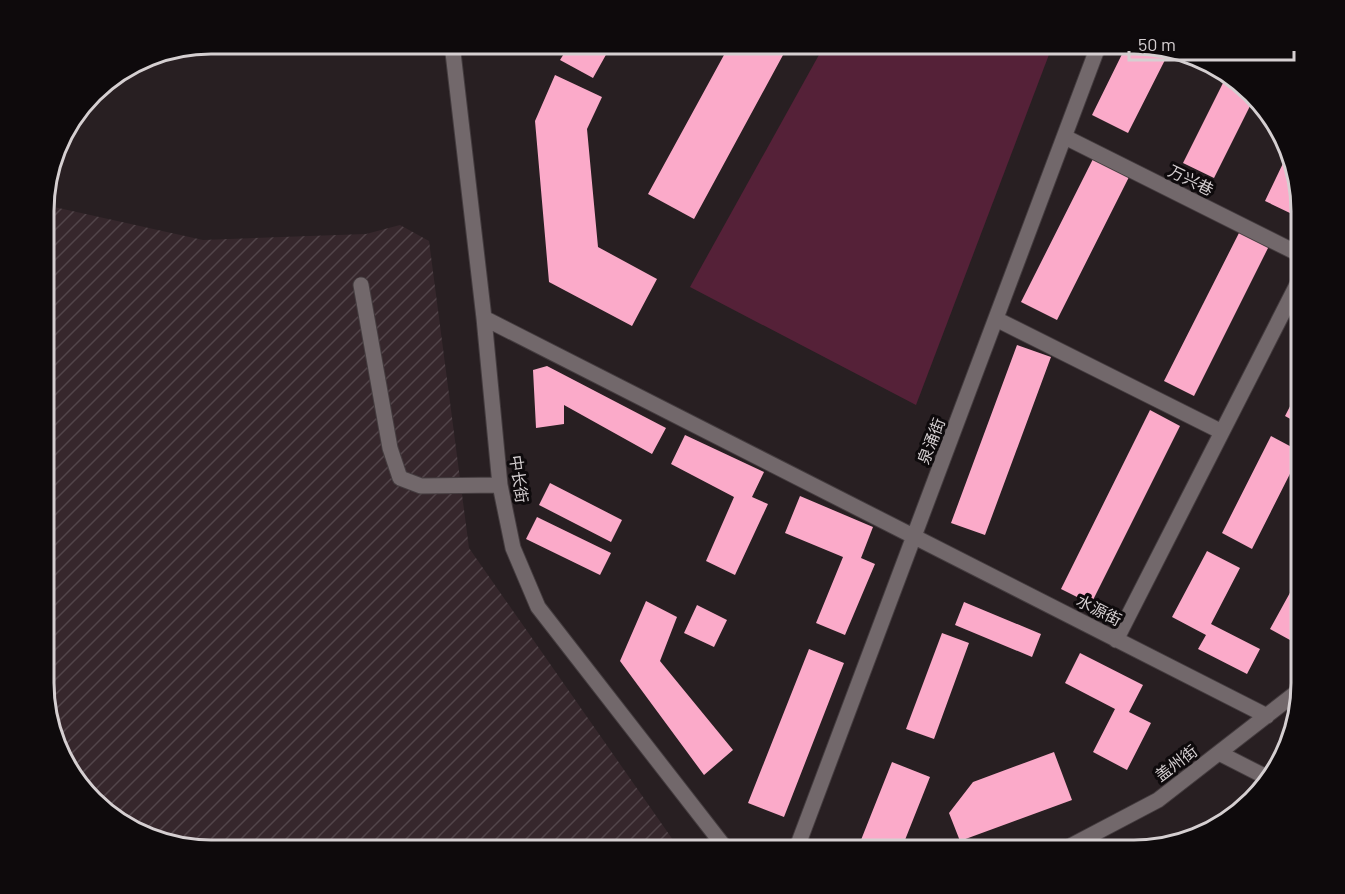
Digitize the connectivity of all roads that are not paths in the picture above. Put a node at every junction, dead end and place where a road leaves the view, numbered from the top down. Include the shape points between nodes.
1 (453, 54) edge
2 (1095, 54) edge
3 (1065, 137) junction
4 (1291, 250) edge
5 (361, 285) dead end
6 (1291, 297) edge
7 (484, 318) junction
8 (996, 319) junction
9 (1222, 432) junction
10 (500, 484) junction
11 (915, 536) junction
12 (1116, 640) junction
13 (1290, 698) edge
14 (1267, 716) junction
15 (1219, 753) junction
16 (1262, 775) edge
17 (719, 840) edge
18 (800, 840) edge
19 (1082, 840) edge

1 - 7 street, 中长街
2 - 3 street, 泉涌街
3 - 4 street, 万兴巷
3 - 8 street, 泉涌街
5 - 10 street via 390,448 400,478 421,486
6 - 9 street
7 - 10 street, 中长街
7 - 11 street, 水源街
8 - 9 street
8 - 11 street, 泉涌街
9 - 12 street
10 - 17 street, 中长街 via 513,548 538,607
11 - 12 street, 水源街
11 - 18 street, 泉涌街
12 - 14 street, 水源街
13 - 14 street, 盖州街
14 - 15 street, 盖州街
15 - 16 street
15 - 19 street, 盖州街 via 1158,800

